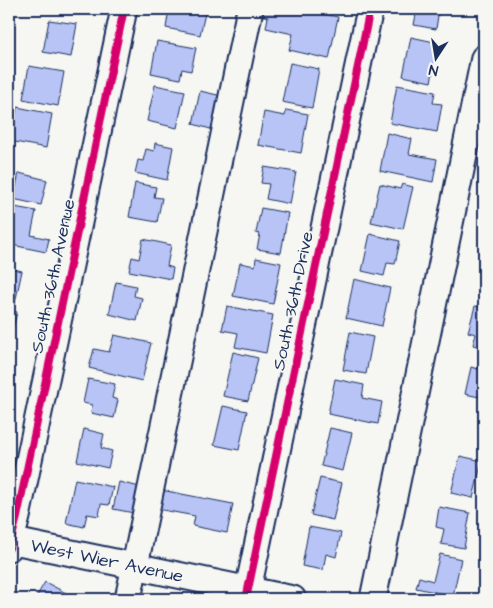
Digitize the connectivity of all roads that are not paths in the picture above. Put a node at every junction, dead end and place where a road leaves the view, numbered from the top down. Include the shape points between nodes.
1 (124, 9) edge
2 (250, 9) edge
3 (370, 9) edge
4 (484, 58) edge
5 (10, 543) edge
6 (135, 566) junction
7 (247, 595) edge
8 (128, 599) edge
9 (293, 599) edge
10 (373, 599) edge

1 - 5 street, South 36th Avenue
2 - 6 street
3 - 7 street, South 36th Drive
4 - 10 street
5 - 6 street, West Wier Avenue
6 - 7 street, West Wier Avenue
6 - 8 street
7 - 9 street, West Wier Avenue

